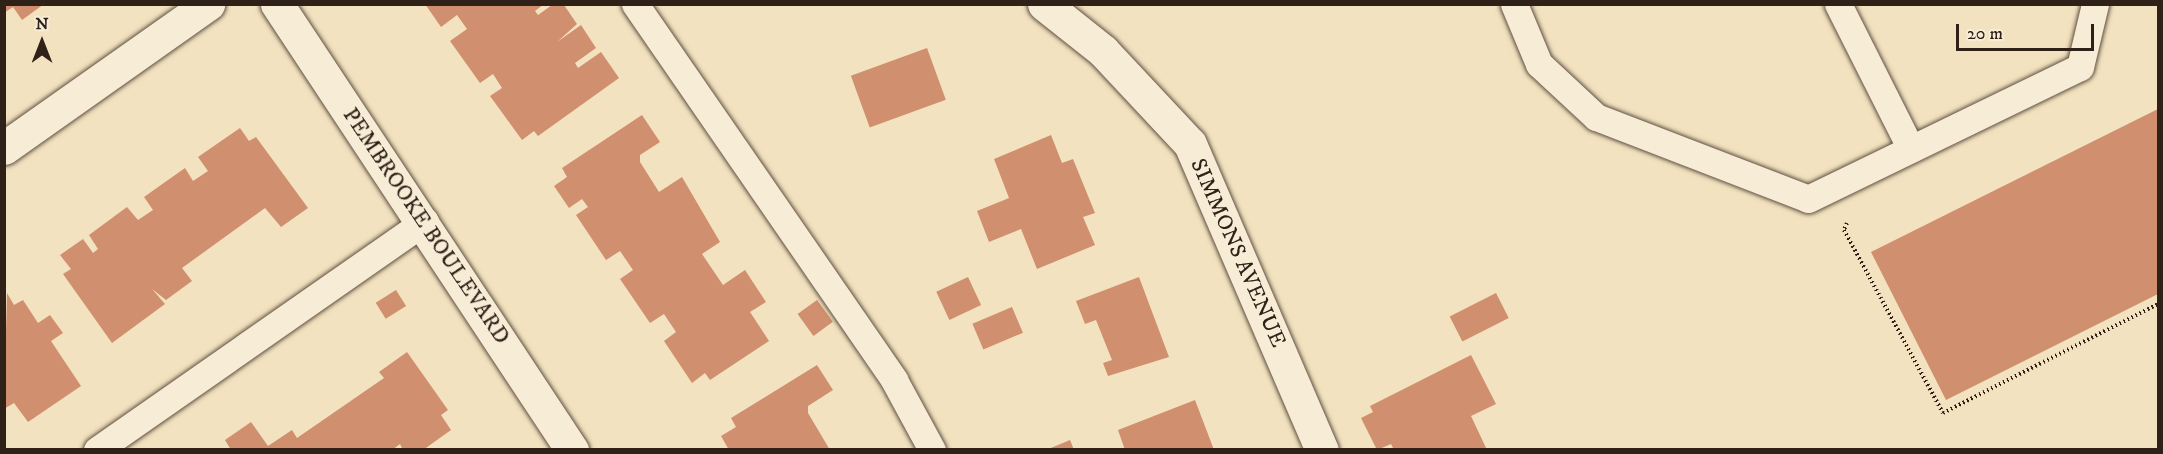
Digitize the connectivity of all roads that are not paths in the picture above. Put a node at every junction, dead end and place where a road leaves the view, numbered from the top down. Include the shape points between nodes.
1 (208, 4) edge
2 (277, 4) edge
3 (636, 4) edge
4 (1044, 4) edge
5 (1514, 4) edge
6 (1838, 4) edge
7 (2095, 4) edge
8 (4, 148) edge
9 (1911, 149) junction
10 (425, 221) junction
11 (97, 450) edge
12 (572, 450) edge
13 (932, 450) edge
14 (1322, 450) edge

1 - 8 street
2 - 10 street, PEMBROOKE BOULEVARD
3 - 13 lane via 888,371
4 - 14 street, SIMMONS AVENUE via 1103,51 1190,144
5 - 9 lane via 1539,64 1596,117 1808,199
6 - 9 lane
7 - 9 lane via 2080,67
10 - 11 lane
10 - 12 street, PEMBROOKE BOULEVARD

